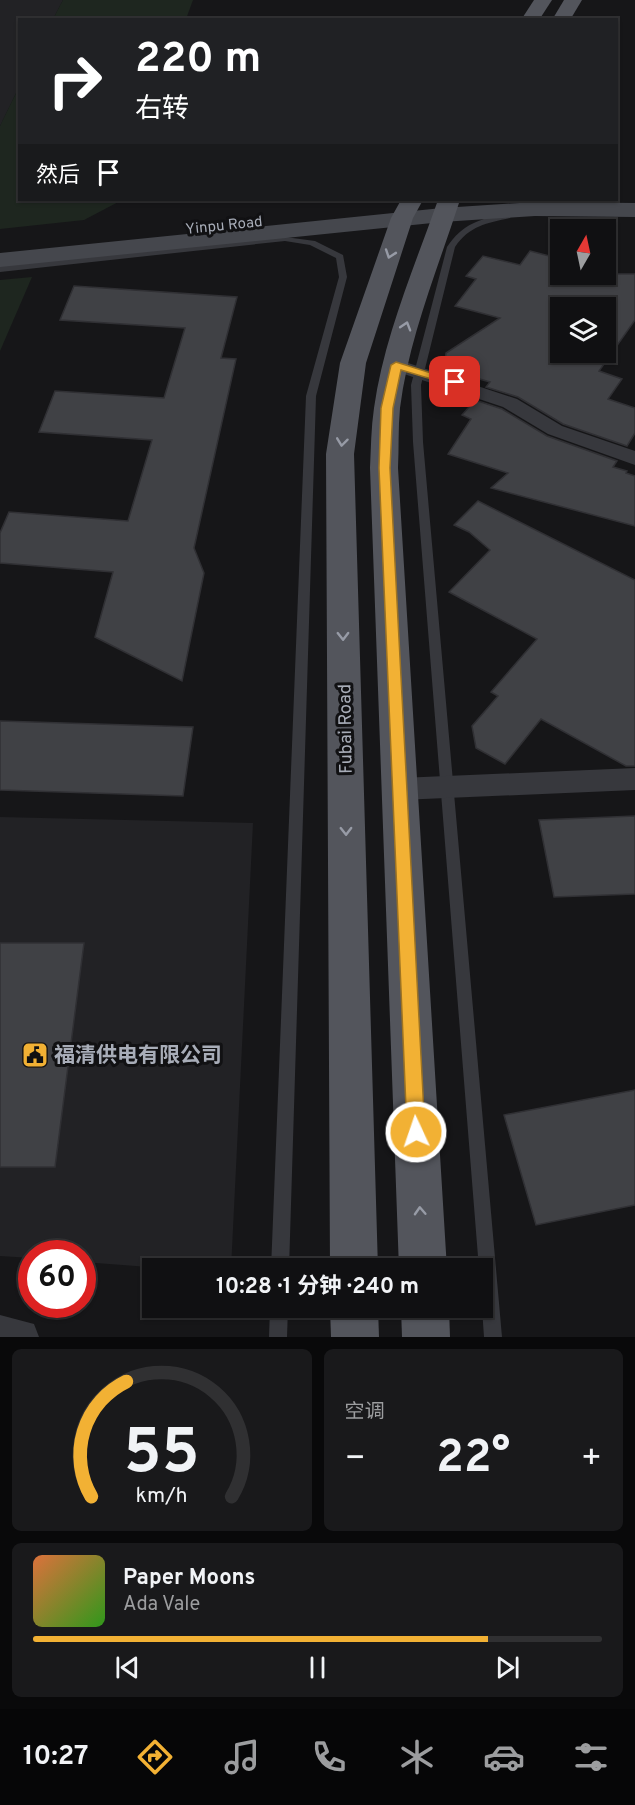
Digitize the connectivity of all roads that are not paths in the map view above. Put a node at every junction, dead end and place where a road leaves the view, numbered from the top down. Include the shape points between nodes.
1 (543, 0) edge
2 (573, 0) edge
3 (531, 18) edge
4 (562, 18) edge
5 (618, 200) edge
6 (635, 200) edge
7 (500, 201) edge
8 (446, 205) edge
9 (407, 208) edge
10 (635, 210) edge
11 (635, 215) edge
12 (0, 247) edge
13 (0, 260) edge
14 (0, 269) edge
15 (408, 368) junction
16 (635, 458) edge
17 (635, 779) edge
18 (447, 787) junction
19 (400, 789) junction
20 (280, 1258) edge
21 (354, 1258) edge
22 (422, 1258) edge
23 (279, 1318) edge
24 (354, 1318) edge
25 (425, 1318) edge
26 (0, 1333) edge
27 (21, 1337) edge
28 (278, 1337) edge
29 (355, 1337) edge
30 (426, 1337) edge
31 (493, 1337) edge

1 - 3 main road
2 - 4 main road
5 - 6 street
7 - 8 street
8 - 9 street, Yinpu Road
8 - 10 street
15 -> 8 main road via 405,330
9 - 12 street, Yinpu Road
9 - 13 street, Yinpu Road
9 -> 21 main road, Fubai Road via 353,363 340,454
11 - 15 lane via 506,216 475,222 459,233 451,247
14 - 20 lane via 285,239 312,243 340,256 343,277 311,396
15 - 16 street via 510,403 555,430
15 - 18 lane via 416,385
15 - 19 main road via 387,408 384,468
17 - 18 street
18 - 19 street
18 - 31 lane
22 -> 19 main road
23 - 28 lane
24 - 29 main road
25 - 30 main road
26 - 27 street

